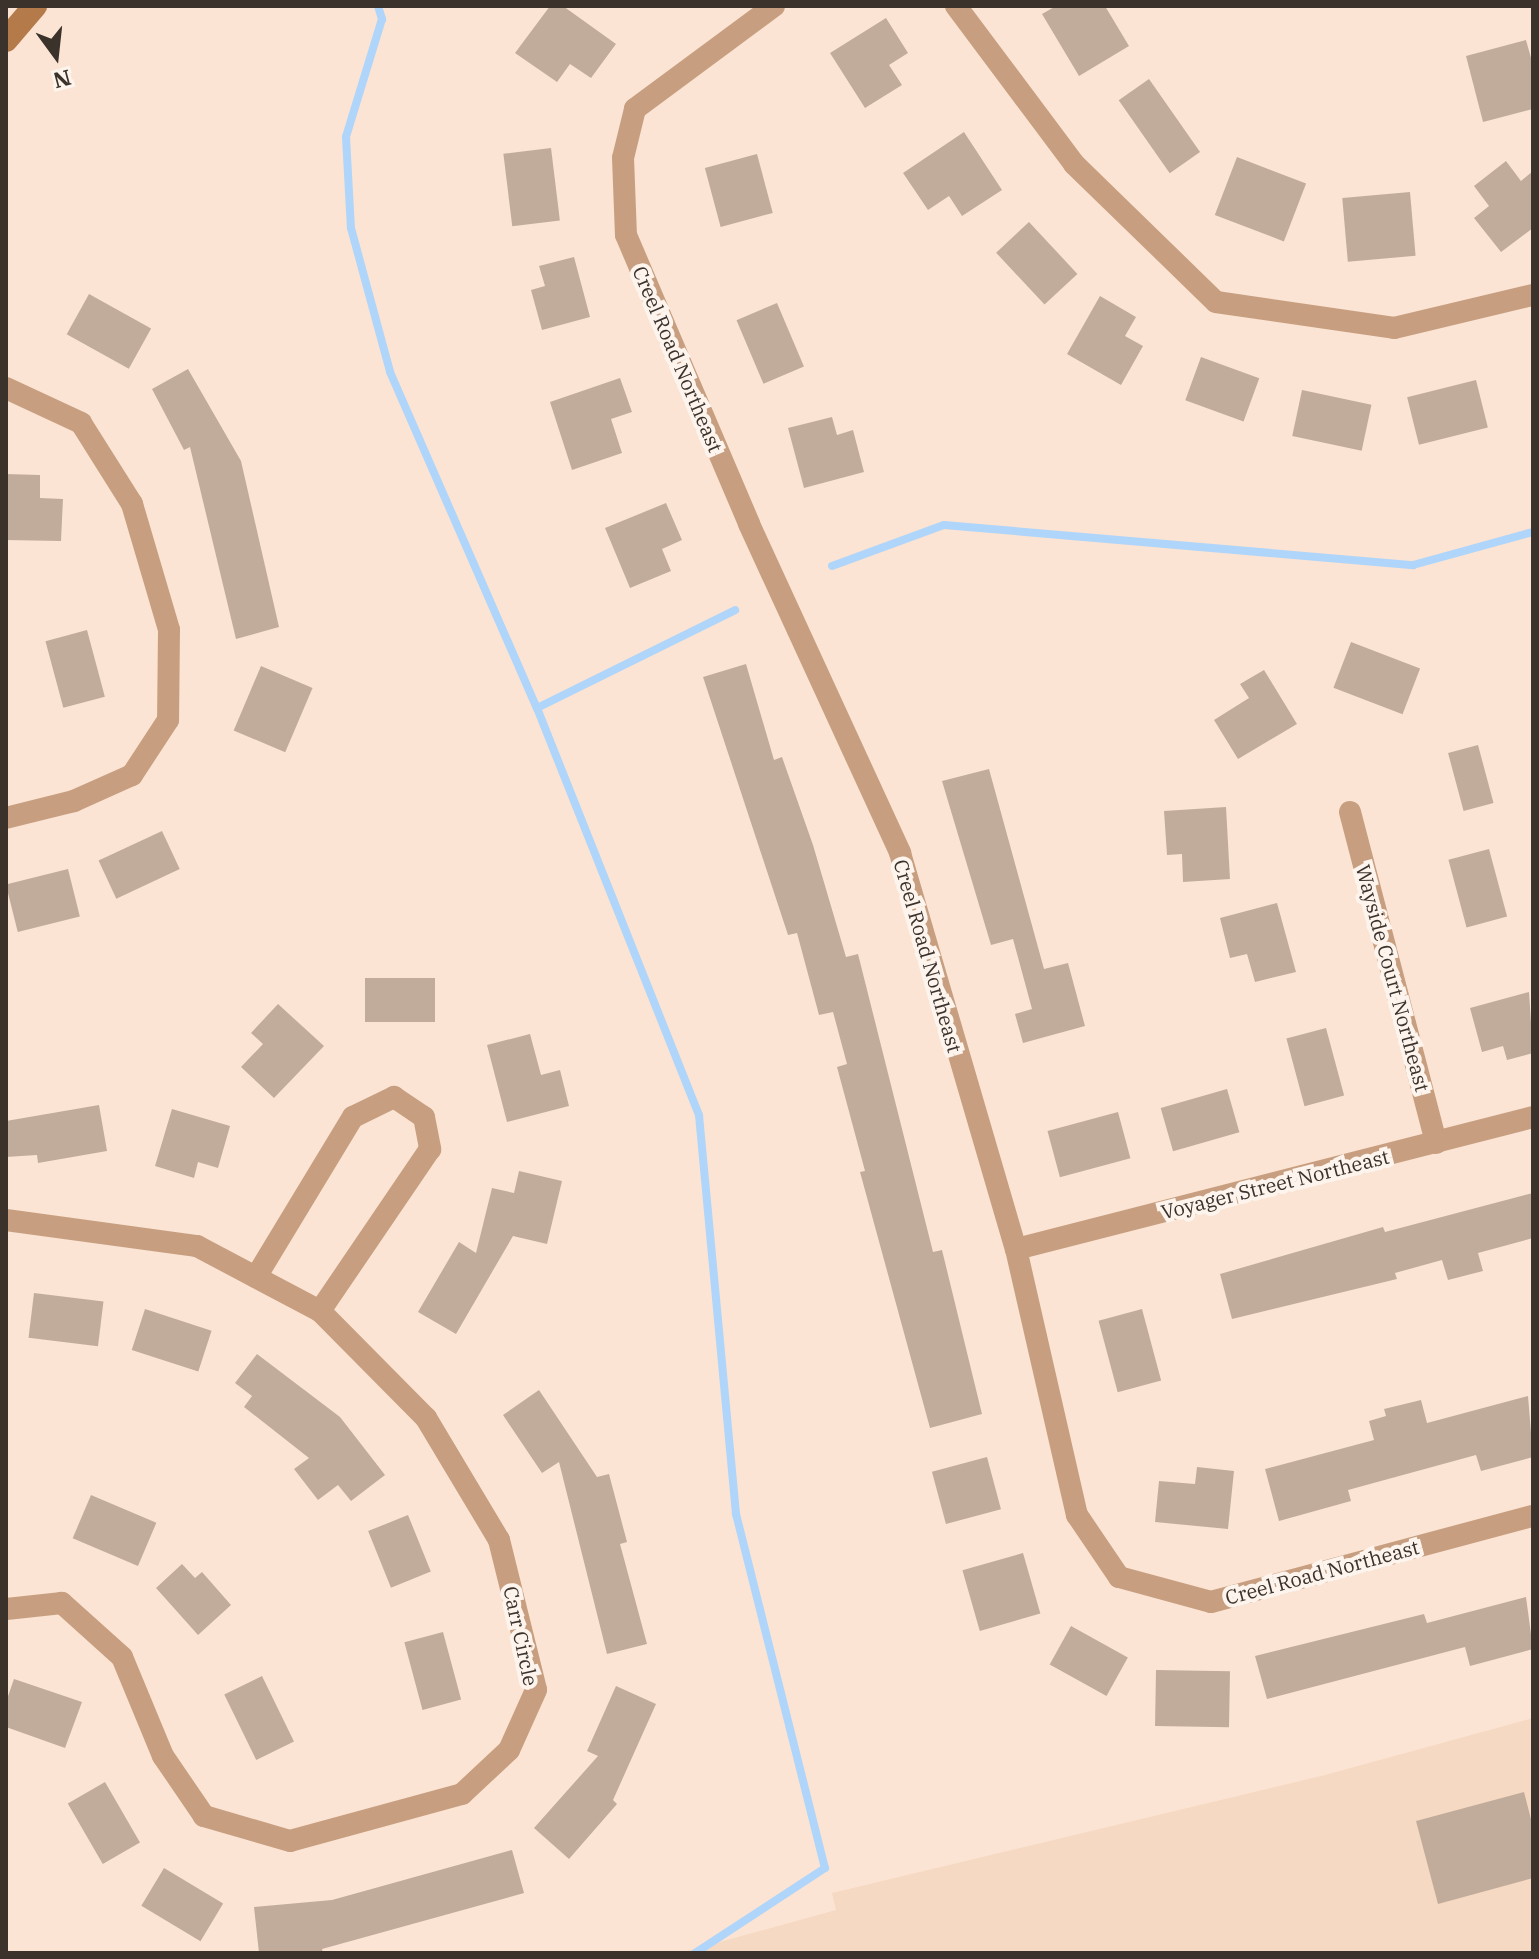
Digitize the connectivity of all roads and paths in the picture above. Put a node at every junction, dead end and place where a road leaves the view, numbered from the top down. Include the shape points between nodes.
1 (35, 6) edge
2 (774, 6) edge
3 (956, 6) edge
4 (6, 40) edge
5 (1533, 295) edge
6 (6, 388) edge
7 (1350, 812) dead end
8 (6, 818) edge
9 (1533, 1117) edge
10 (1436, 1143) junction
11 (6, 1220) edge
12 (1016, 1249) junction
13 (256, 1277) junction
14 (320, 1311) junction
15 (1533, 1516) edge
16 (6, 1609) edge

1 - 4 street
2 - 12 street, Creel Road Northeast via 635,109 623,158 626,235 749,524 900,853
3 - 5 street via 1074,164 1216,302 1394,328
6 - 8 street via 81,423 132,504 169,630 168,720 132,775 74,801
7 - 10 street, Wayside Court Northeast
9 - 10 street, Voyager Street Northeast
10 - 12 street, Voyager Street Northeast
11 - 13 street, Carr Circle via 197,1246
12 - 15 street, Creel Road Northeast via 1077,1515 1119,1577 1211,1602
13 - 14 street, Carr Circle
13 - 14 street via 353,1117 394,1097 424,1117 430,1149
14 - 16 street, Carr Circle via 426,1418 499,1540 536,1690 509,1750 462,1794 290,1841 204,1816 163,1756 122,1657 62,1603

